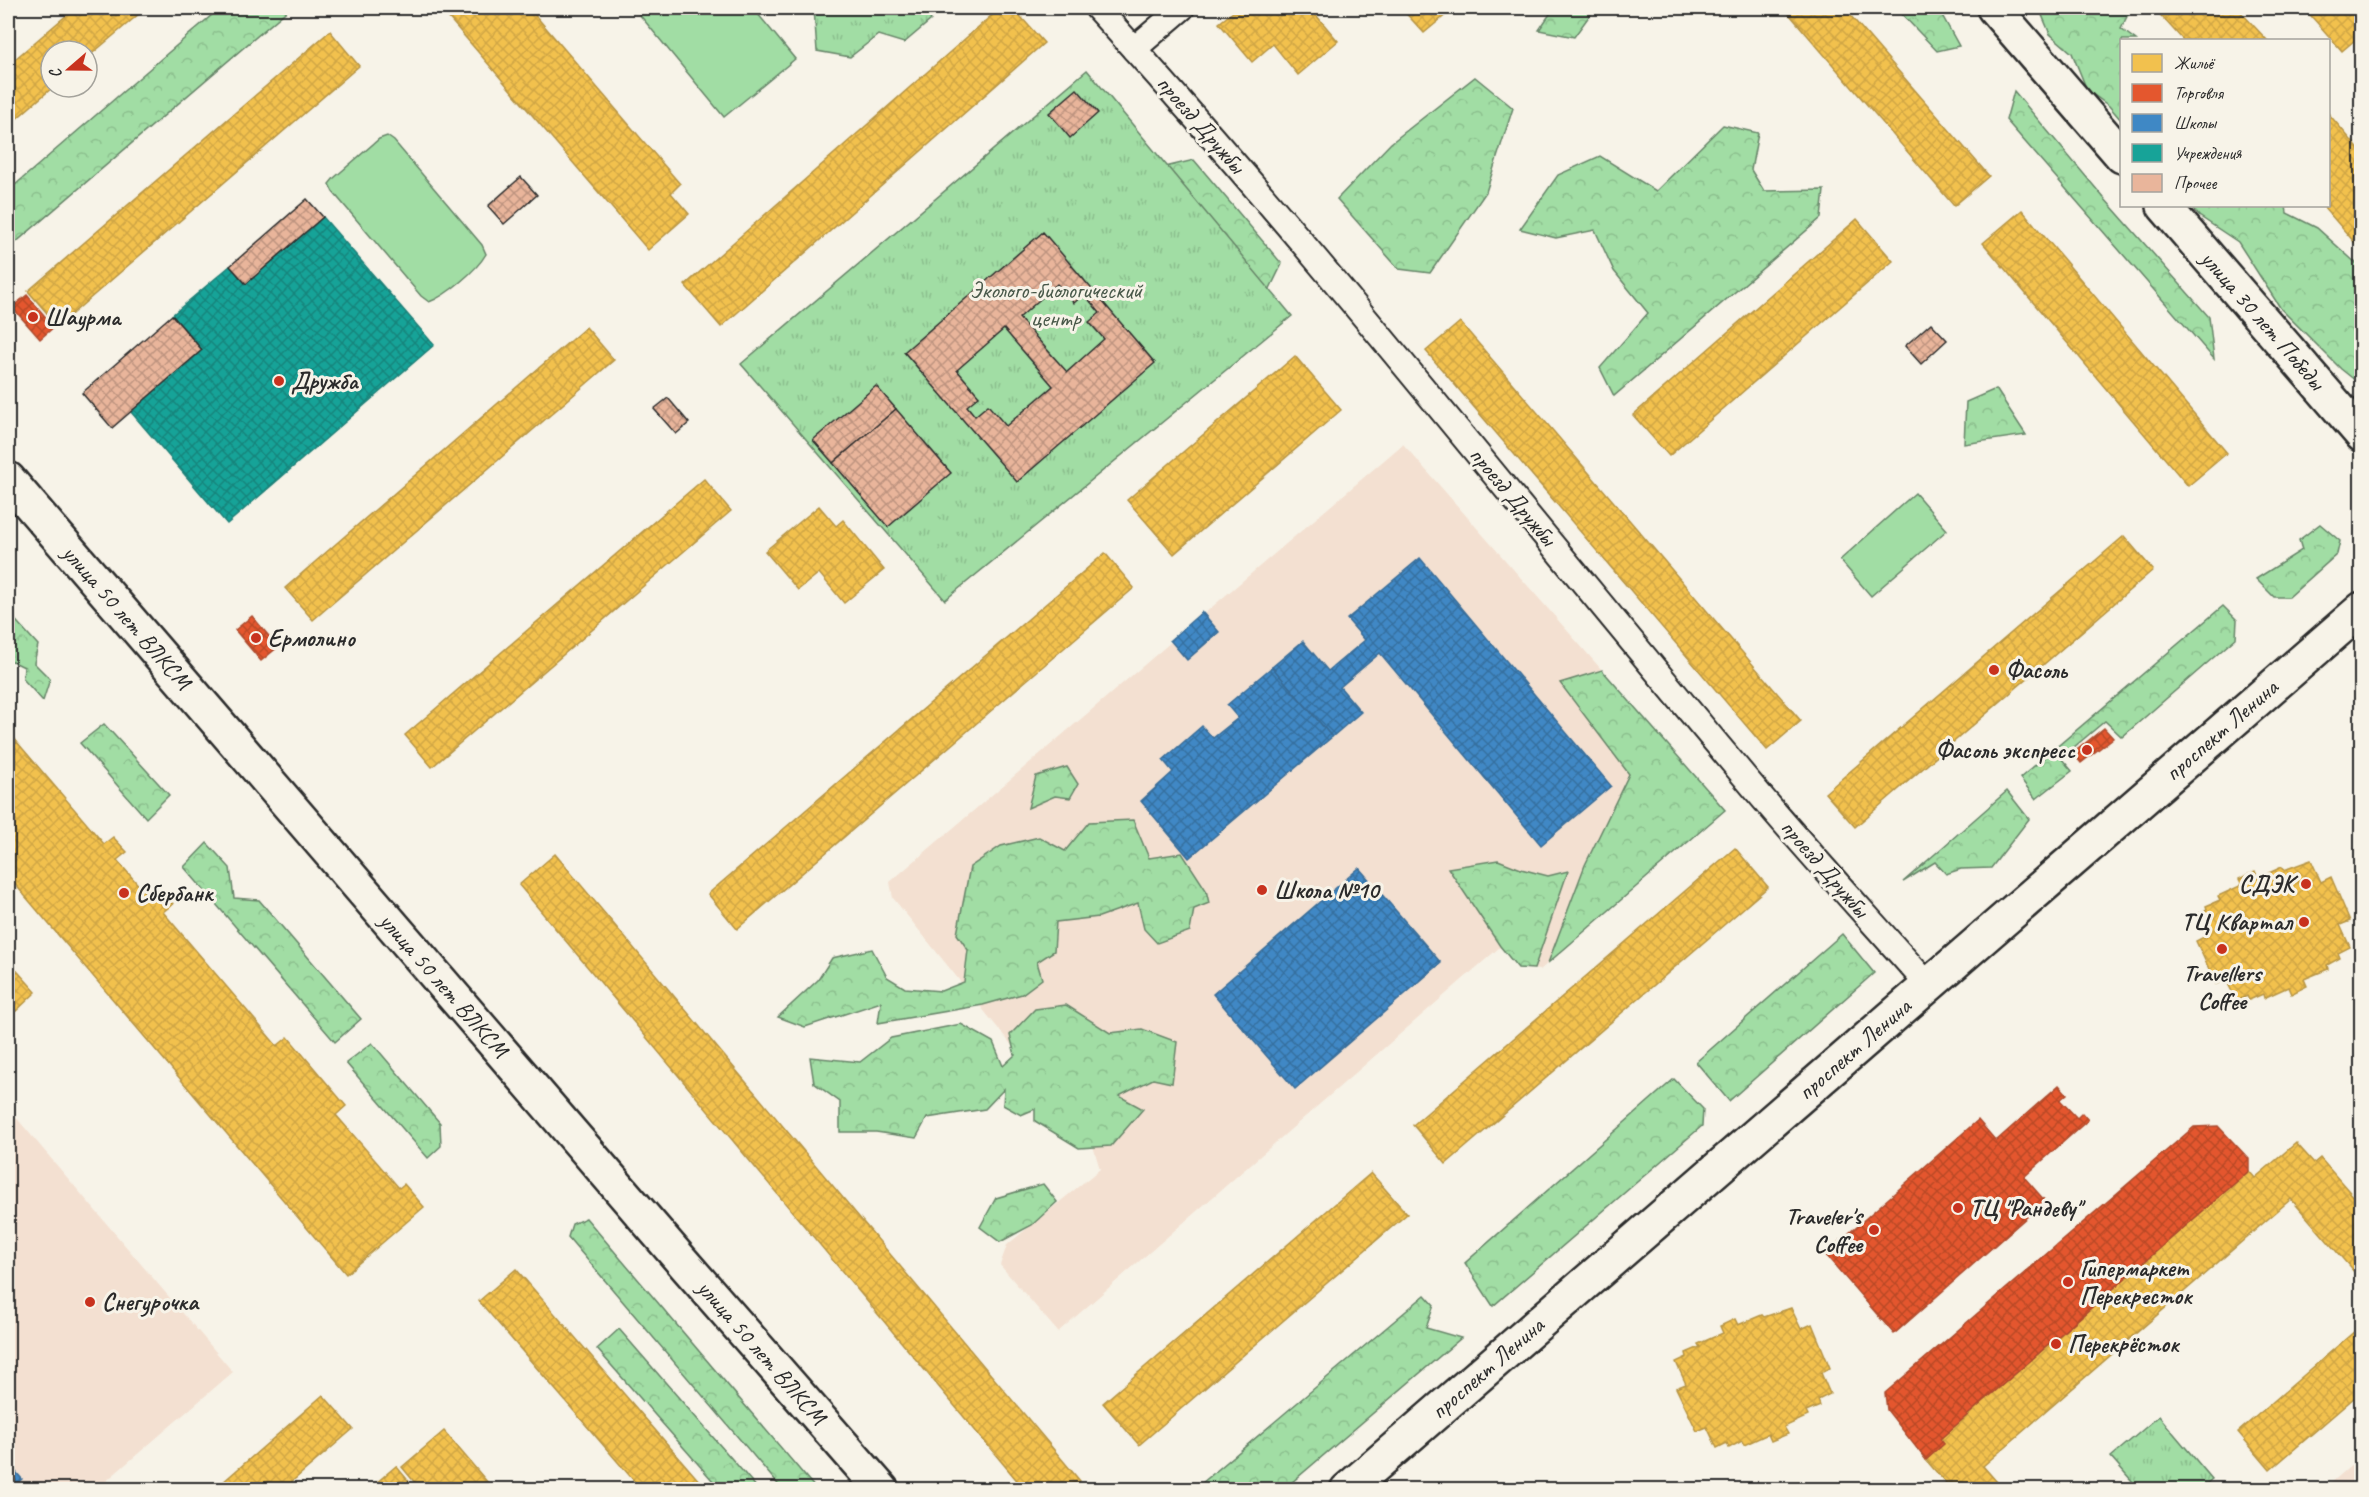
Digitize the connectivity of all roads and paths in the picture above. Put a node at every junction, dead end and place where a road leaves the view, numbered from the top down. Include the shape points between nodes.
1 (1097, 8) edge
2 (1182, 8) edge
3 (1994, 8) edge
4 (1134, 49) junction
5 (2120, 155) edge
6 (2165, 207) edge
7 (2361, 435) edge
8 (8, 479) edge
9 (2361, 609) edge
10 (1928, 985) junction
11 (882, 1490) edge
12 (1347, 1490) edge

1 - 4 street, проезд Дружбы
2 - 4 street
3 - 5 main road
4 - 10 street, проезд Дружбы via 1272,205 1750,783
6 - 7 main road, улица 30 лет Победы
8 - 11 main road, улица 50 лет ВЛКСМ
9 - 10 main road, проспект Ленина
10 - 12 main road, проспект Ленина

